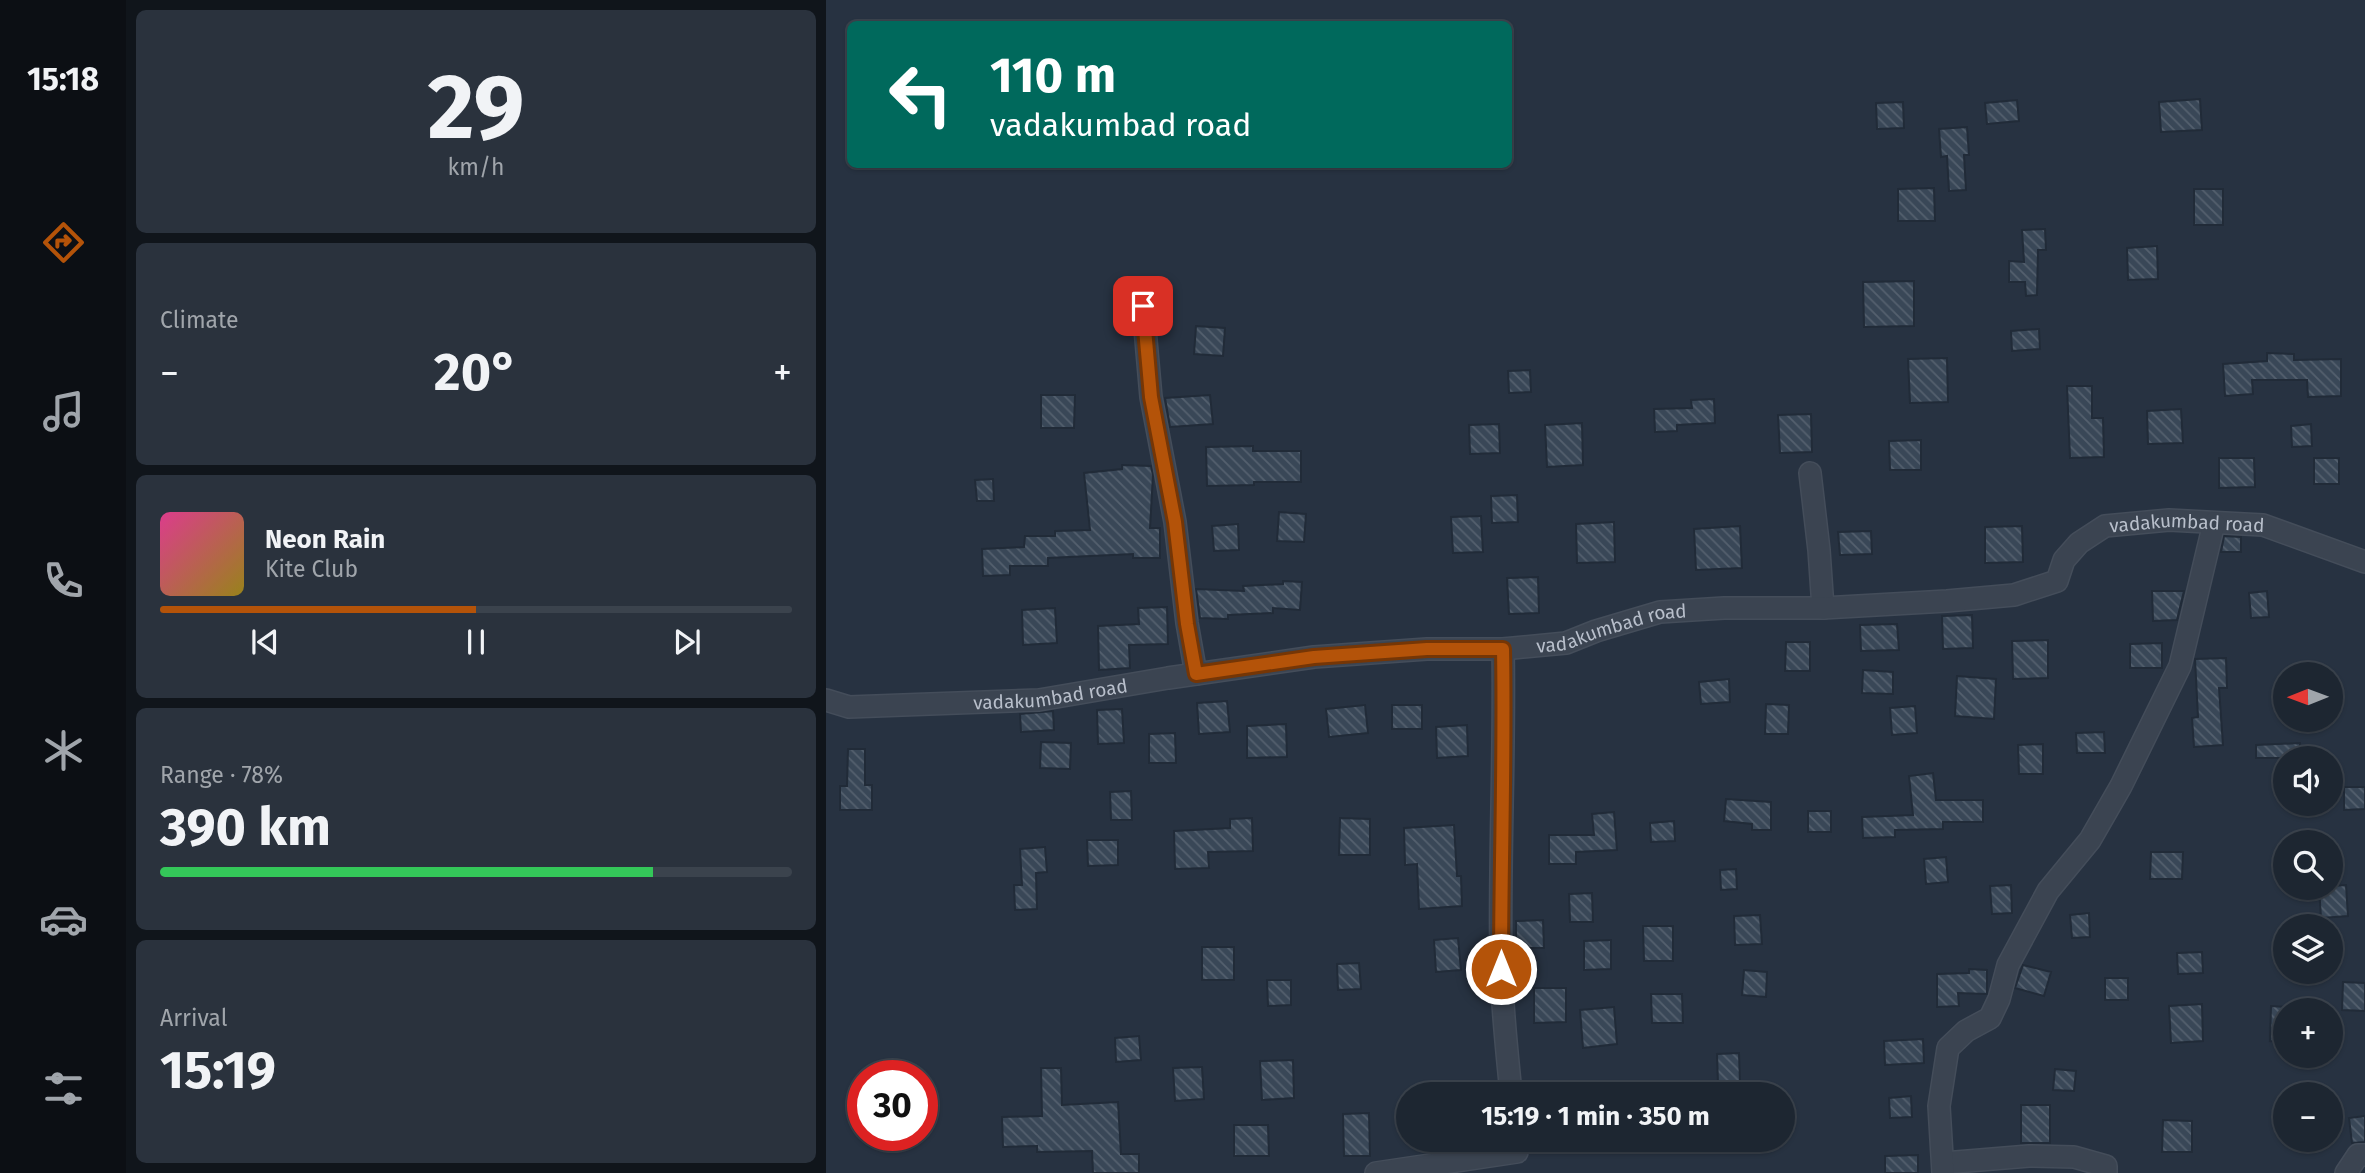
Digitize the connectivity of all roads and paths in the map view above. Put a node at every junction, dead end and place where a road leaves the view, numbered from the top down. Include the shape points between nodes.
1 (1143, 306) dead end
2 (1810, 473) dead end
3 (2214, 523) junction
4 (2365, 562) edge
5 (1823, 608) junction
6 (1503, 649) junction
7 (1196, 674) junction
8 (826, 700) edge
9 (1510, 1082) edge
10 (1481, 1152) edge
11 (1517, 1152) edge
12 (2365, 1155) edge
13 (1943, 1168) edge
14 (1376, 1173) edge
15 (1519, 1173) edge
16 (2106, 1173) edge
17 (2346, 1173) edge

1 - 7 street via 1151,397 1175,522
2 - 5 street
3 - 4 street, vadakumbad road via 2263,525
3 - 5 street, vadakumbad road via 2169,520 2105,526 2079,543 2064,560 2057,581 2014,595
3 - 13 street via 2180,666 2121,786 2090,840 2048,891 2008,965 1990,1018 1948,1048 1938,1105
5 - 6 street, vadakumbad road via 1660,612 1566,643
6 - 7 street, vadakumbad road via 1314,657
6 - 9 street via 1501,969
7 - 8 street, vadakumbad road via 1039,700 849,706
10 - 14 street
11 - 15 street
12 - 17 street via 2358,1155
13 - 16 street via 2029,1156 2074,1157 2106,1166

